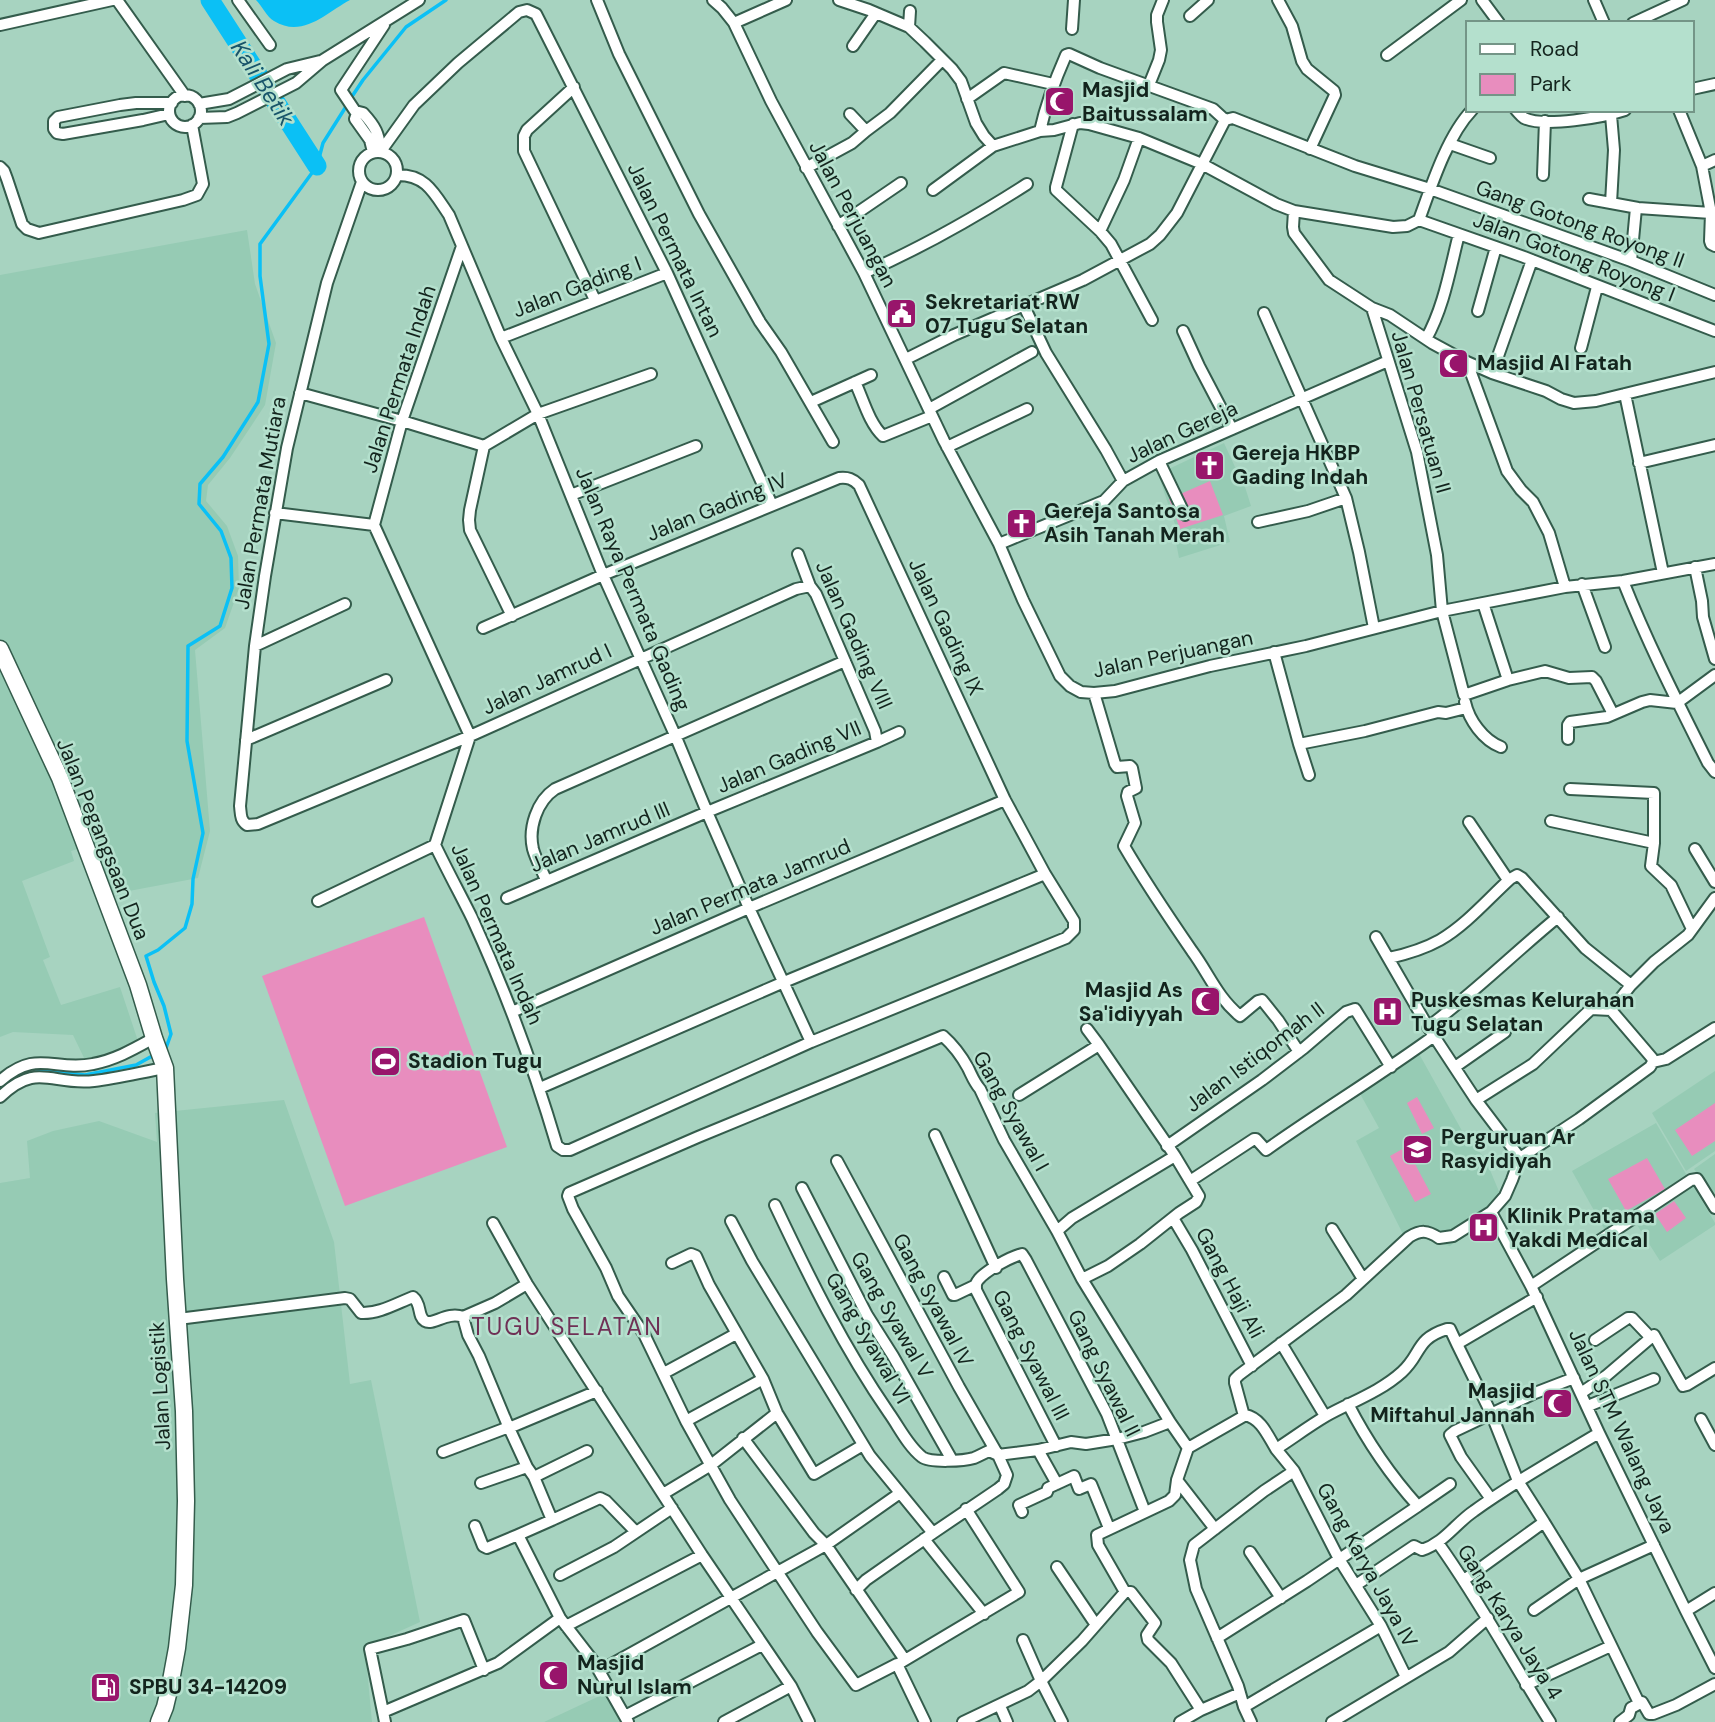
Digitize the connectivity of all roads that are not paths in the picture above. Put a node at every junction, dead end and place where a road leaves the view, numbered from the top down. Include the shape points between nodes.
1 (114, 0) edge
2 (238, 0) edge
3 (419, 0) edge
4 (597, 0) edge
5 (713, 0) edge
6 (786, 0) edge
7 (1074, 0) edge
8 (1163, 0) edge
9 (1208, 0) edge
10 (1278, 0) edge
11 (1461, 0) edge
12 (1482, 0) edge
13 (1594, 0) edge
14 (1683, 0) edge
15 (843, 1) edge
16 (910, 11) dead end
17 (876, 13) junction
18 (1190, 16) dead end
19 (388, 20) junction
20 (1498, 21) edge
21 (1603, 21) edge
22 (1640, 21) edge
23 (734, 23) junction
24 (0, 25) edge
25 (909, 27) junction
26 (1072, 29) dead end
27 (270, 45) dead end
28 (853, 46) dead end
29 (1387, 55) dead end
30 (323, 60) junction
31 (942, 60) junction
32 (1053, 84) junction
33 (1715, 84) edge
34 (1150, 85) junction
35 (574, 87) junction
36 (1694, 89) edge
37 (245, 90) junction
38 (185, 96) junction
39 (967, 99) junction
40 (199, 104) junction
41 (253, 105) junction
42 (171, 108) junction
43 (1470, 112) edge
44 (1518, 112) edge
45 (1619, 112) edge
46 (1680, 112) edge
47 (850, 114) dead end
48 (1580, 115) edge
49 (1611, 115) junction
50 (1225, 120) junction
51 (1545, 121) junction
52 (195, 122) junction
53 (1073, 124) junction
54 (866, 131) junction
55 (1040, 131) junction
56 (1139, 138) junction
57 (1450, 144) junction
58 (993, 146) junction
59 (1310, 149) junction
60 (378, 151) junction
61 (1490, 158) dead end
62 (1715, 160) edge
63 (1202, 164) junction
64 (1702, 166) junction
65 (0, 167) edge
66 (806, 168) junction
67 (1544, 174) dead end
68 (398, 175) junction
69 (362, 182) junction
70 (901, 183) dead end
71 (1027, 184) dead end
72 (1430, 189) junction
73 (933, 190) dead end
74 (1590, 200) dead end
75 (1611, 203) junction
76 (1636, 208) junction
77 (1294, 211) junction
78 (1711, 213) junction
79 (1419, 220) junction
80 (838, 226) junction
81 (1100, 230) junction
82 (1459, 234) junction
83 (462, 246) junction
84 (1715, 246) edge
85 (1496, 247) junction
86 (1532, 260) junction
87 (1120, 261) junction
88 (1631, 261) junction
89 (667, 273) junction
90 (864, 273) junction
91 (1597, 287) junction
92 (1715, 295) edge
93 (595, 300) junction
94 (1024, 306) junction
95 (1372, 308) junction
96 (1478, 311) dead end
97 (1264, 313) dead end
98 (1152, 320) dead end
99 (1183, 331) dead end
100 (1715, 331) edge
101 (501, 338) junction
102 (1426, 339) junction
103 (1581, 348) dead end
104 (1032, 352) dead end
105 (906, 359) junction
106 (1388, 361) junction
107 (1467, 362) junction
108 (1715, 372) edge
109 (1492, 373) junction
110 (651, 374) dead end
111 (871, 375) dead end
112 (855, 382) junction
113 (300, 393) junction
114 (1625, 394) junction
115 (1302, 397) junction
116 (811, 402) junction
117 (1027, 409) dead end
118 (931, 412) junction
119 (538, 414) junction
120 (402, 421) junction
121 (1232, 429) junction
122 (833, 442) dead end
123 (1715, 445) edge
124 (485, 446) junction
125 (696, 446) dead end
126 (947, 447) junction
127 (1159, 461) junction
128 (1639, 463) junction
129 (846, 477) joint
130 (1124, 481) junction
131 (571, 495) junction
132 (1346, 498) junction
133 (772, 505) junction
134 (275, 513) junction
135 (1185, 515) dead end
136 (1258, 522) dead end
137 (374, 525) junction
138 (999, 544) junction
139 (798, 554) dead end
140 (1715, 564) edge
141 (1695, 567) junction
142 (1662, 573) junction
143 (603, 575) junction
144 (1623, 581) junction
145 (1582, 584) junction
146 (810, 586) junction
147 (1565, 587) junction
148 (1483, 603) junction
149 (345, 604) dead end
150 (1442, 611) junction
151 (512, 616) junction
152 (483, 628) dead end
153 (1374, 628) junction
154 (255, 646) junction
155 (1605, 647) dead end
156 (0, 649) edge
157 (1274, 652) junction
158 (640, 658) junction
159 (1715, 659) edge
160 (845, 661) junction
161 (1715, 675) edge
162 (386, 680) dead end
163 (1508, 680) junction
164 (1094, 693) junction
165 (1464, 695) junction
166 (1677, 703) junction
167 (1466, 708) junction
168 (1613, 714) junction
169 (899, 732) dead end
170 (675, 735) junction
171 (470, 736) junction
172 (876, 737) junction
173 (1568, 739) dead end
174 (246, 740) junction
175 (1299, 744) junction
176 (1501, 747) dead end
177 (1715, 772) edge
178 (1309, 775) dead end
179 (1570, 789) dead end
180 (1005, 800) junction
181 (707, 812) junction
182 (1469, 821) dead end
183 (1551, 821) dead end
184 (258, 824) joint
185 (1654, 843) junction
186 (435, 845) junction
187 (1695, 849) dead end
188 (1045, 874) junction
189 (546, 880) junction
190 (1508, 880) junction
191 (1715, 882) edge
192 (508, 898) dead end
193 (1715, 898) edge
194 (318, 901) dead end
195 (749, 908) junction
196 (1558, 917) junction
197 (1692, 929) junction
198 (1377, 937) dead end
199 (1389, 958) junction
200 (784, 982) junction
201 (1631, 985) junction
202 (1611, 1010) junction
203 (512, 1012) junction
204 (1715, 1028) edge
205 (1087, 1030) dead end
206 (1431, 1031) junction
207 (1505, 1032) dead end
208 (811, 1042) junction
209 (1098, 1045) junction
210 (1299, 1052) junction
211 (160, 1054) junction
212 (1653, 1062) junction
213 (1455, 1066) junction
214 (1391, 1067) junction
215 (0, 1081) edge
216 (540, 1088) junction
217 (1018, 1095) dead end
218 (0, 1097) edge
219 (1476, 1100) junction
220 (934, 1135) dead end
221 (1167, 1146) junction
222 (1175, 1156) junction
223 (1520, 1158) junction
224 (837, 1161) dead end
225 (1190, 1181) junction
226 (802, 1188) dead end
227 (775, 1205) dead end
228 (1715, 1208) edge
229 (1491, 1212) junction
230 (1173, 1218) junction
231 (731, 1221) dead end
232 (493, 1223) dead end
233 (1332, 1229) dead end
234 (1057, 1231) junction
235 (673, 1263) dead end
236 (996, 1268) junction
237 (944, 1277) dead end
238 (1082, 1279) junction
239 (1363, 1279) junction
240 (977, 1283) junction
241 (527, 1284) junction
242 (1531, 1286) junction
243 (1537, 1297) junction
244 (463, 1317) junction
245 (178, 1319) junction
246 (736, 1334) junction
247 (1651, 1338) junction
248 (1595, 1340) dead end
249 (1281, 1343) junction
250 (1457, 1344) junction
251 (1252, 1366) junction
252 (1715, 1368) edge
253 (664, 1373) junction
254 (1574, 1378) junction
255 (763, 1379) junction
256 (1654, 1379) dead end
257 (597, 1391) junction
258 (1581, 1393) junction
259 (1348, 1404) junction
260 (1588, 1406) junction
261 (777, 1413) junction
262 (1491, 1413) junction
263 (1245, 1415) junction
264 (1325, 1416) junction
265 (1702, 1419) dead end
266 (686, 1421) junction
267 (1170, 1422) junction
268 (509, 1427) junction
269 (1600, 1433) junction
270 (743, 1438) junction
271 (1117, 1439) junction
272 (863, 1445) junction
273 (1715, 1445) edge
274 (1056, 1446) junction
275 (1188, 1448) junction
276 (1276, 1449) junction
277 (1038, 1450) junction
278 (587, 1451) dead end
279 (443, 1452) dead end
280 (998, 1455) junction
281 (952, 1460) junction
282 (711, 1465) junction
283 (1294, 1471) junction
284 (531, 1472) junction
285 (1177, 1480) junction
286 (1518, 1482) junction
287 (481, 1483) dead end
288 (1057, 1484) junction
289 (1450, 1484) dead end
290 (900, 1493) junction
291 (663, 1494) junction
292 (1491, 1499) junction
293 (1418, 1506) junction
294 (672, 1508) junction
295 (966, 1509) junction
296 (1022, 1512) dead end
297 (1145, 1512) junction
298 (552, 1520) junction
299 (1544, 1522) junction
300 (475, 1526) dead end
301 (1109, 1528) junction
302 (1215, 1529) junction
303 (636, 1532) junction
304 (518, 1535) junction
305 (929, 1536) junction
306 (1438, 1543) junction
307 (826, 1545) junction
308 (1654, 1545) junction
309 (1250, 1552) dead end
310 (702, 1555) junction
311 (1339, 1559) junction
312 (1057, 1567) dead end
313 (778, 1572) junction
314 (560, 1574) dead end
315 (1579, 1579) junction
316 (1464, 1580) junction
317 (1356, 1585) junction
318 (856, 1590) junction
319 (1125, 1592) junction
320 (1715, 1593) edge
321 (732, 1598) junction
322 (1281, 1598) junction
323 (1534, 1610) dead end
324 (1686, 1611) junction
325 (984, 1614) junction
326 (1488, 1618) junction
327 (563, 1622) junction
328 (1096, 1625) junction
329 (1381, 1626) junction
330 (1217, 1638) junction
331 (1023, 1640) dead end
332 (762, 1645) junction
333 (1611, 1646) junction
334 (901, 1662) junction
335 (1715, 1668) edge
336 (484, 1670) junction
337 (599, 1671) junction
338 (1406, 1677) junction
339 (1041, 1681) junction
340 (1715, 1684) edge
341 (1527, 1685) junction
342 (791, 1686) junction
343 (1240, 1693) junction
344 (1639, 1703) junction
345 (1000, 1706) junction
346 (1244, 1707) junction
347 (1201, 1710) junction
348 (387, 1714) edge
349 (626, 1719) edge
350 (159, 1722) edge
351 (724, 1722) edge
352 (809, 1722) edge
353 (925, 1722) edge
354 (963, 1722) edge
355 (1007, 1722) edge
356 (1062, 1722) edge
357 (1180, 1722) edge
358 (1251, 1722) edge
359 (1332, 1722) edge
360 (1550, 1722) edge
361 (1620, 1722) edge

1 - 24 street
1 - 38 street
2 - 27 street
3 - 19 street
4 - 116 street via 699,214
5 - 23 street, Jalan Perjuangan
6 - 23 street
7 - 26 street
8 - 34 street via 1157,22 1161,50
9 - 18 street
10 - 59 street via 1292,26 1302,61 1335,95
11 - 29 street
12 - 20 street
13 - 21 street
14 - 22 street
15 - 17 street
16 - 25 street
17 - 25 street
17 - 28 street
19 - 30 street
19 - 60 street via 342,87 356,112 355,119
23 - 66 street, Jalan Perjuangan
25 - 31 street
30 - 37 street via 287,69
30 - 41 street via 296,83
31 - 39 street via 961,81
31 - 54 street
32 - 34 street, Gang Gotong Royong II via 1069,54
32 - 39 street via 1004,73
32 - 55 street
33 - 36 street
34 - 50 street, Gang Gotong Royong II via 1213,109
35 - 60 street, Jalan Permata Intan via 536,14 519,12 414,105
35 - 89 street, Jalan Permata Intan
35 - 93 street via 527,130 524,151
37 - 40 street via 225,100
37 - 41 street
38 - 40 street
38 - 42 street via 178,97
39 - 58 street via 976,123
40 - 52 street via 201,114
41 - 52 street via 227,117
42 - 42 street via 143,120 63,134 54,126 58,117 120,105
42 - 52 street via 176,124 184,127
43 - 57 street
44 - 51 street
45 - 49 street
46 - 64 street
47 - 54 street
48 - 49 street
48 - 51 street
49 - 75 street
50 - 59 street, Gang Gotong Royong II via 1233,118
50 - 63 street
51 - 67 street
52 - 65 street via 203,184 197,195 183,200 38,233 22,224
53 - 55 street
53 - 56 street
53 - 81 street via 1056,187
54 - 66 street
55 - 58 street
56 - 63 street
56 - 81 street
57 - 61 street
57 - 72 street
58 - 73 street
59 - 72 street, Gang Gotong Royong II
60 - 68 street via 389,154
60 - 69 street via 362,160
62 - 64 street
63 - 77 street
63 - 87 street via 1160,235
64 - 78 street
66 - 80 street, Jalan Perjuangan
68 - 69 street via 382,190
68 - 83 street, Jalan Raya Permata Gading via 412,175 424,182 449,215
69 - 113 street, Jalan Permata Mutiara via 327,283
70 - 80 street
71 - 90 street
72 - 79 street
72 - 88 street, Gang Gotong Royong II
74 - 75 street
75 - 76 street
76 - 78 street
76 - 88 street
77 - 79 street via 1392,227
77 - 95 street via 1294,233 1320,268 1335,285
78 - 84 street via 1710,241
79 - 82 street, Jalan Gotong Royong I
80 - 90 street, Jalan Perjuangan
81 - 87 street
82 - 85 street, Jalan Gotong Royong I
82 - 102 street via 1442,301
83 - 101 street, Jalan Raya Permata Gading
83 - 120 street, Jalan Permata Indah
85 - 86 street, Jalan Gotong Royong I
85 - 96 street
86 - 91 street, Jalan Gotong Royong I
86 - 109 street
87 - 94 street
87 - 98 street
88 - 92 street, Gang Gotong Royong II
89 - 93 street, Jalan Gading I
89 - 133 street, Jalan Permata Intan
90 - 105 street, Jalan Perjuangan
91 - 100 street, Jalan Gotong Royong I
91 - 103 street
93 - 101 street, Jalan Gading I
94 - 105 street
94 - 130 street via 1046,353
95 - 102 street
95 - 106 street, Jalan Persatuan II
97 - 115 street
99 - 121 street
101 - 119 street, Jalan Raya Permata Gading
102 - 107 street
104 - 118 street
105 - 118 street, Jalan Perjuangan
106 - 115 street, Jalan Gereja
106 - 150 street, Jalan Persatuan II via 1417,452 1437,555
107 - 109 street
107 - 147 street via 1507,471 1534,502 1549,533
108 - 114 street
109 - 114 street via 1574,403
110 - 119 street
111 - 112 street
112 - 116 street
112 - 118 street via 883,436
113 - 120 street
113 - 134 street, Jalan Permata Mutiara
114 - 128 street
115 - 121 street, Jalan Gereja
115 - 132 street
116 - 122 street
117 - 126 street
118 - 126 street, Jalan Perjuangan
119 - 124 street
119 - 131 street, Jalan Raya Permata Gading
120 - 124 street
120 - 137 street, Jalan Permata Indah
121 - 127 street, Jalan Gereja
123 - 128 street
124 - 151 street via 470,510 470,530
125 - 131 street
126 - 138 street, Jalan Perjuangan
127 - 130 street, Jalan Gereja
127 - 135 street
128 - 142 street
129 - 133 street, Jalan Gading IV
129 - 180 street, Jalan Gading IX via 859,485
130 - 138 street, Jalan Gereja via 1104,501
131 - 143 street, Jalan Raya Permata Gading
132 - 136 street
132 - 153 street
133 - 143 street, Jalan Gading IV
134 - 137 street
134 - 154 street, Jalan Permata Mutiara
137 - 171 street
138 - 164 street, Jalan Perjuangan via 1060,676 1081,692
139 - 146 street, Jalan Gading VIII
140 - 141 street, Jalan Perjuangan
141 - 142 street, Jalan Perjuangan
141 - 159 street
142 - 144 street, Jalan Perjuangan
143 - 151 street, Jalan Gading IV
143 - 158 street, Jalan Raya Permata Gading
144 - 145 street, Jalan Perjuangan
144 - 166 street
145 - 147 street, Jalan Perjuangan
145 - 155 street
146 - 158 street, Jalan Jamrud I via 801,586
146 - 160 street, Jalan Gading VIII
147 - 148 street, Jalan Perjuangan
148 - 150 street, Jalan Perjuangan
148 - 163 street
149 - 154 street
150 - 153 street, Jalan Perjuangan
150 - 165 street, Jalan Persatuan II
151 - 152 street, Jalan Gading IV
153 - 157 street, Jalan Perjuangan
154 - 174 street, Jalan Permata Mutiara
156 - 211 main road, Jalan Pegangsaan Dua via 60,778
157 - 164 street, Jalan Perjuangan
157 - 175 street
158 - 170 street, Jalan Raya Permata Gading
158 - 171 street, Jalan Jamrud I
160 - 170 street
160 - 172 street, Jalan Gading VIII
161 - 166 street
162 - 174 street
163 - 165 street
163 - 168 street via 1545,671 1569,678 1592,677
164 - 210 street via 1115,764 1132,768 1136,788 1127,796 1135,823 1124,846 1223,999 1240,1016 1262,1000
165 - 167 street, Jalan Persatuan II
166 - 168 street via 1650,700
166 - 177 street
167 - 175 street
167 - 176 street via 1482,734
168 - 173 street via 1569,722
169 - 172 street, Jalan Gading VII
170 - 181 street, Jalan Raya Permata Gading
170 - 189 street via 546,795 532,837
171 - 184 street, Jalan Jamrud I
171 - 186 street, Jalan Permata Indah
172 - 181 street, Jalan Gading VII
174 - 184 street, Jalan Permata Mutiara via 241,818 247,825
175 - 178 street
179 - 185 street via 1654,793
180 - 188 street, Jalan Gading IX
180 - 195 street, Jalan Permata Jamrud
181 - 189 street, Jalan Jamrud III
181 - 195 street, Jalan Raya Permata Gading
182 - 190 street
183 - 185 street
185 - 197 street via 1651,866 1671,885
186 - 194 street
186 - 203 street, Jalan Permata Indah
187 - 191 street
188 - 200 street
188 - 208 street, Jalan Gading IX via 1074,921 1074,930 1066,938
189 - 192 street, Jalan Jamrud III
190 - 196 street via 1517,875 1522,878
190 - 199 street via 1440,940
193 - 197 street
195 - 200 street, Jalan Raya Permata Gading
195 - 203 street, Jalan Permata Jamrud
196 - 201 street via 1585,948
196 - 206 street
197 - 201 street
198 - 199 street
199 - 206 street
200 - 208 street, Jalan Raya Permata Gading
200 - 216 street
201 - 202 street
202 - 212 street
202 - 219 street via 1591,1009 1533,1064
203 - 216 street, Jalan Permata Indah
204 - 212 street
205 - 209 street
206 - 213 street
206 - 214 street
207 - 213 street
208 - 216 street via 570,1150 558,1146
209 - 217 street
209 - 221 street
210 - 214 street, Jalan Istiqomah II via 1355,1009
210 - 221 street, Jalan Istiqomah II
211 - 215 street via 134,1050 76,1066 36,1062
211 - 218 street via 91,1081 23,1079
211 - 245 main road, Jalan Logistik
212 - 223 street
213 - 219 street
214 - 225 street via 1266,1150 1254,1139
219 - 223 street
220 - 236 street
221 - 222 street
222 - 225 street
222 - 234 street
223 - 229 street via 1504,1196
224 - 280 street, Gang Syawal IV
225 - 230 street via 1198,1200
226 - 281 street, Gang Syawal V via 867,1315
227 - 281 street, Gang Syawal VI via 832,1321 912,1446 929,1460
228 - 242 street via 1697,1179 1691,1180
229 - 239 street via 1453,1236 1439,1238 1419,1231
229 - 242 street, Jalan STM Walang Jaya
230 - 238 street via 1108,1266
230 - 251 street, Gang Haji Ali
231 - 272 street
232 - 241 street
233 - 239 street
234 - 238 street, Gang Syawal I
234 - 253 street, Gang Syawal I via 967,1066 940,1036 569,1193 618,1296
235 - 246 street via 696,1256
236 - 240 street
236 - 271 street, Gang Syawal II via 1021,1254 1026,1260
237 - 240 street via 955,1295
238 - 267 street, Gang Syawal I
239 - 249 street
240 - 274 street, Gang Syawal III via 976,1290
241 - 244 street
241 - 257 street
242 - 243 street, Jalan STM Walang Jaya
243 - 250 street
243 - 254 street, Jalan STM Walang Jaya
244 - 245 street via 450,1315 426,1322 413,1297 370,1313 361,1313 345,1298
244 - 268 street
245 - 350 main road, Jalan Logistik via 184,1411 184,1585 177,1648
246 - 253 street
246 - 255 street
247 - 248 street via 1628,1318
247 - 252 street via 1657,1338 1682,1386
247 - 258 street
249 - 251 street
249 - 264 street
250 - 259 street via 1450,1329 1436,1333 1425,1340 1399,1375
250 - 262 street
251 - 263 street via 1235,1379
253 - 266 street
254 - 258 street, Jalan STM Walang Jaya
254 - 262 street
255 - 261 street
255 - 266 street
256 - 260 street
257 - 268 street
257 - 291 street
258 - 260 street, Jalan STM Walang Jaya
259 - 264 street
259 - 293 street via 1363,1434
260 - 269 street, Jalan STM Walang Jaya
261 - 270 street
261 - 272 street via 816,1475
262 - 286 street
262 - 292 street via 1450,1435
263 - 275 street
263 - 276 street, Gang Karya Jaya IV via 1257,1420
264 - 276 street
265 - 273 street
266 - 282 street
267 - 271 street
267 - 275 street, Gang Syawal I
268 - 279 street
268 - 284 street
269 - 286 street
269 - 308 street, Jalan STM Walang Jaya
270 - 282 street
270 - 307 street
271 - 274 street
271 - 297 street, Gang Syawal II
272 - 290 street
274 - 277 street
275 - 285 street
276 - 283 street, Gang Karya Jaya IV
277 - 280 street
277 - 288 street
278 - 284 street
280 - 281 street via 989,1451
280 - 295 street via 1007,1475 1004,1484
282 - 291 street
282 - 313 street
283 - 302 street
283 - 311 street, Gang Karya Jaya IV
284 - 287 street
284 - 298 street
285 - 297 street via 1173,1498
285 - 302 street
286 - 292 street
286 - 299 street
288 - 296 street via 1019,1506
288 - 301 street via 1074,1476 1079,1489 1091,1484
289 - 293 street
290 - 305 street
290 - 307 street
291 - 294 street
292 - 306 street
293 - 311 street
294 - 303 street
294 - 310 street
295 - 305 street
295 - 325 street via 1019,1592
297 - 301 street
298 - 303 street via 600,1498
298 - 304 street
299 - 315 street
299 - 316 street
300 - 304 street via 487,1548
301 - 319 street via 1098,1533 1097,1541
302 - 330 street via 1194,1545 1190,1560 1196,1589
303 - 314 street
304 - 327 street
305 - 318 street
305 - 325 street
306 - 316 street, Gang Karya Jaya 4
306 - 317 street via 1422,1550 1414,1546
307 - 313 street
307 - 318 street
308 - 315 street
308 - 324 street, Jalan STM Walang Jaya
309 - 322 street
310 - 321 street
310 - 327 street
311 - 317 street, Gang Karya Jaya IV
311 - 322 street
312 - 328 street
313 - 321 street
313 - 334 street via 856,1685
315 - 323 street
315 - 333 street
316 - 326 street, Gang Karya Jaya 4
317 - 329 street, Gang Karya Jaya IV
318 - 334 street
319 - 328 street
319 - 347 street via 1131,1592 1155,1623 1148,1640 1171,1663
320 - 324 street
321 - 332 street
321 - 337 street
322 - 330 street
324 - 335 street, Jalan STM Walang Jaya
325 - 334 street
326 - 338 street via 1449,1652
326 - 341 street, Gang Karya Jaya 4
327 - 336 street
327 - 337 street
328 - 339 street
329 - 338 street, Gang Karya Jaya IV
329 - 346 street
330 - 343 street
331 - 339 street
332 - 342 street
332 - 349 street
333 - 341 street
333 - 344 street
334 - 353 street
336 - 348 street
336 - 348 street via 464,1620 370,1649
337 - 349 street
338 - 359 street
339 - 345 street
339 - 356 street
340 - 344 street via 1653,1714
341 - 360 street, Gang Karya Jaya 4
342 - 351 street
342 - 352 street
343 - 346 street
343 - 347 street
344 - 361 street
345 - 354 street
345 - 355 street
346 - 358 street
347 - 357 street

